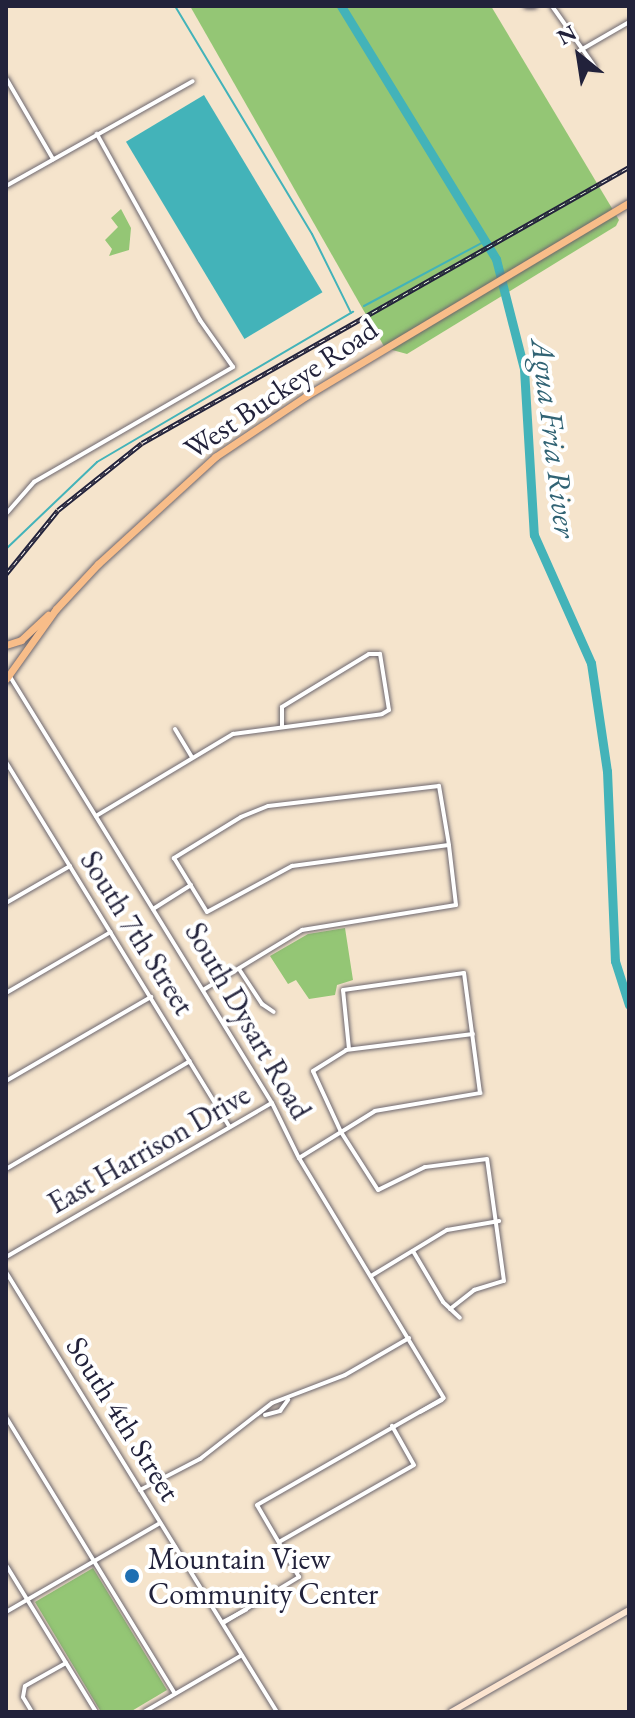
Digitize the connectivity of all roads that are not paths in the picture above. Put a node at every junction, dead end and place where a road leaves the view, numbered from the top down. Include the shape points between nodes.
1 (535, 6) edge
2 (552, 6) edge
3 (527, 8) edge
4 (629, 22) edge
5 (579, 51) junction
6 (595, 67) dead end
7 (6, 78) edge
8 (193, 81) dead end
9 (97, 134) junction
10 (53, 159) junction
11 (6, 186) edge
12 (629, 203) edge
13 (6, 514) edge
14 (56, 609) junction
15 (6, 645) edge
16 (7, 675) edge
17 (282, 727) junction
18 (175, 729) dead end
19 (192, 757) junction
20 (6, 762) edge
21 (96, 816) junction
22 (449, 845) junction
23 (70, 866) junction
24 (191, 885) junction
25 (6, 903) edge
26 (153, 909) junction
27 (111, 932) junction
28 (239, 968) junction
29 (203, 990) junction
30 (6, 993) edge
31 (151, 997) junction
32 (274, 1012) dead end
33 (473, 1034) junction
34 (349, 1049) junction
35 (190, 1061) junction
36 (6, 1081) edge
37 (272, 1103) junction
38 (230, 1127) junction
39 (341, 1132) junction
40 (299, 1158) junction
41 (6, 1169) edge
42 (499, 1221) junction
43 (413, 1251) junction
44 (6, 1257) edge
45 (6, 1272) edge
46 (371, 1276) junction
47 (450, 1309) junction
48 (460, 1318) dead end
49 (409, 1338) junction
50 (288, 1400) junction
51 (263, 1415) junction
52 (6, 1417) edge
53 (392, 1426) junction
54 (140, 1490) junction
55 (161, 1523) junction
56 (279, 1542) junction
57 (94, 1561) junction
58 (6, 1565) edge
59 (27, 1600) junction
60 (629, 1610) edge
61 (6, 1612) edge
62 (222, 1624) junction
63 (242, 1655) junction
64 (66, 1663) junction
65 (175, 1694) junction
66 (32, 1712) edge
67 (96, 1712) edge
68 (144, 1712) edge
69 (277, 1712) edge
70 (451, 1712) edge

1 - 3 street
2 - 5 street
4 - 5 street
5 - 6 street
7 - 10 street
8 - 9 street
9 - 10 street
9 - 13 street via 200,320 233,367 34,482
10 - 11 street
12 - 14 main road, West Buckeye Road via 385,348 215,457 133,529
14 - 15 main road via 21,640
14 - 16 main road, West Buckeye Road
16 - 21 street, South Dysart Road
17 - 17 street via 389,710 380,654 369,654 282,707
17 - 19 street via 233,734
18 - 19 street
19 - 21 street
20 - 23 street, South 7th Street
21 - 26 street, South Dysart Road
22 - 24 street via 292,866 207,912
22 - 24 street via 439,786 268,806 174,858
22 - 28 street via 456,905 302,930
23 - 25 street
23 - 27 street, South 7th Street
24 - 26 street
26 - 29 street, South Dysart Road
27 - 30 street
27 - 31 street, South 7th Street
28 - 29 street
28 - 32 street via 262,1004
29 - 37 street, South Dysart Road
31 - 35 street, South 7th Street
31 - 36 street
33 - 34 street
33 - 34 street via 464,973 342,990
33 - 39 street via 480,1093 375,1111
34 - 39 street via 313,1071
35 - 38 street, South 7th Street
35 - 41 street
37 - 38 street, East Harrison Drive
37 - 40 street, South Dysart Road
38 - 44 street, East Harrison Drive
39 - 40 street
39 - 42 street via 378,1190 425,1167 487,1159
40 - 46 street, South Dysart Road
42 - 43 street via 453,1227
42 - 47 street via 502,1284 474,1290
43 - 46 street
43 - 47 street
45 - 54 street, South 4th Street
46 - 49 street, South Dysart Road
47 - 48 street
49 - 50 street
49 - 53 street, South Dysart Road via 444,1398
50 - 51 street via 280,1411
50 - 51 street via 272,1403
51 - 54 street via 200,1459
52 - 57 street
53 - 56 street via 257,1505
53 - 56 street via 414,1465
54 - 55 street, South 4th Street
55 - 57 street
55 - 62 street, South 4th Street
56 - 62 street via 299,1577
57 - 59 street
57 - 65 street
58 - 59 street
59 - 61 street
59 - 64 street
60 - 70 main road
62 - 63 street, South 4th Street
63 - 65 street
63 - 69 street, South 4th Street
64 - 66 street via 22,1691
64 - 67 street
65 - 68 street

